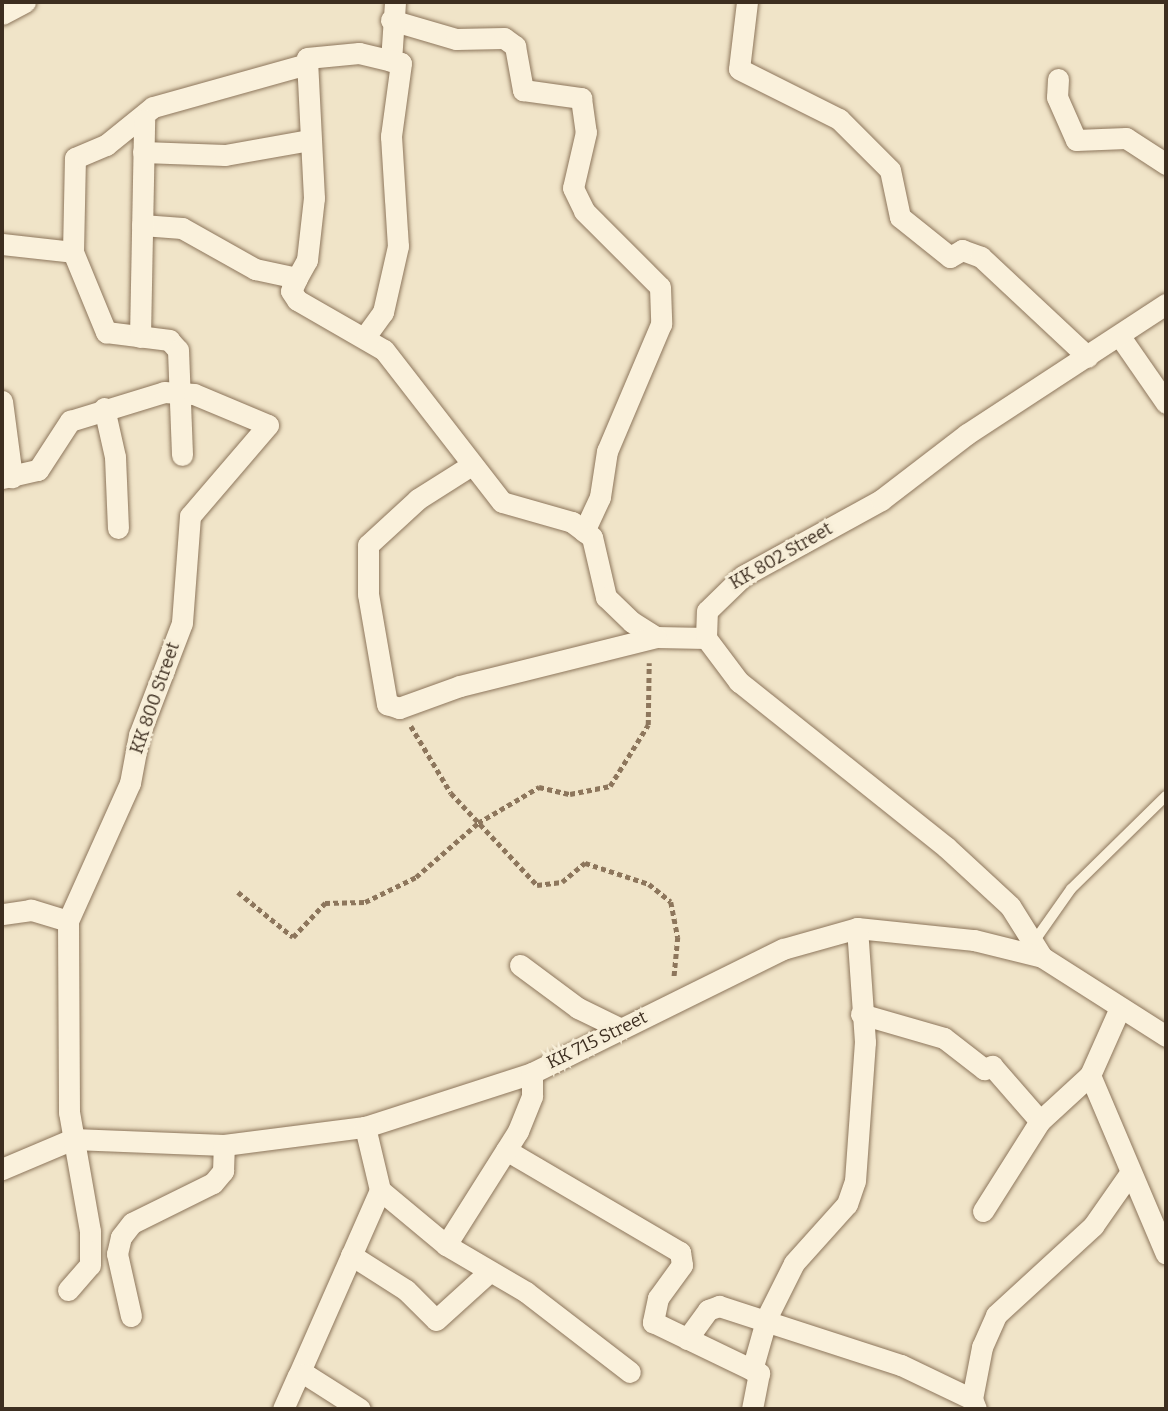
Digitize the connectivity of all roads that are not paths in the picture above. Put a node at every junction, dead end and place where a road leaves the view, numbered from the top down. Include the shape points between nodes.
1 (25, 2) edge
2 (747, 2) edge
3 (393, 11) edge
4 (2, 14) edge
5 (391, 61) junction
6 (307, 64) junction
7 (1059, 79) dead end
8 (144, 120) junction
9 (309, 140) junction
10 (143, 152) junction
11 (1166, 164) edge
12 (142, 225) junction
13 (2, 244) edge
14 (73, 252) junction
15 (298, 278) junction
16 (1166, 304) edge
17 (366, 335) junction
18 (140, 337) junction
19 (1121, 338) junction
20 (1088, 356) junction
21 (178, 393) junction
22 (2, 401) edge
23 (1166, 403) edge
24 (104, 408) junction
25 (182, 455) dead end
26 (470, 466) junction
27 (7, 477) edge
28 (118, 528) dead end
29 (584, 531) junction
30 (656, 638) junction
31 (706, 638) junction
32 (1166, 796) edge
33 (2, 914) edge
34 (68, 921) junction
35 (857, 928) junction
36 (1037, 950) junction
37 (520, 965) dead end
38 (1119, 1010) junction
39 (861, 1014) junction
40 (619, 1028) junction
41 (1166, 1036) edge
42 (532, 1073) junction
43 (1090, 1075) junction
44 (1040, 1121) junction
45 (365, 1127) junction
46 (73, 1139) junction
47 (224, 1145) junction
48 (506, 1150) junction
49 (2, 1169) edge
50 (1128, 1176) junction
51 (380, 1190) junction
52 (983, 1212) dead end
53 (446, 1245) junction
54 (1166, 1254) edge
55 (351, 1255) junction
56 (489, 1272) junction
57 (68, 1290) dead end
58 (131, 1316) dead end
59 (765, 1324) junction
60 (687, 1339) junction
61 (752, 1370) junction
62 (630, 1372) dead end
63 (298, 1376) junction
64 (974, 1404) edge
65 (283, 1409) edge
66 (360, 1409) edge
67 (752, 1409) edge

1 - 4 street
2 - 20 street via 739,69 839,119 890,170 900,217 950,257 962,250 981,257
3 - 5 street
3 - 29 street via 456,39 504,38 515,46 523,90 581,99 586,132 573,188 584,211 660,287 661,324 607,451 600,497
5 - 6 street via 315,53
5 - 17 street via 401,63 391,136 398,246 383,312
6 - 8 street via 153,107
6 - 9 street
7 - 11 street via 1057,97 1076,140 1126,138
8 - 10 street
8 - 14 street via 75,158
9 - 10 street via 225,155
9 - 15 street via 314,198 307,260
10 - 12 street
12 - 15 street via 183,228 255,270
12 - 18 street
13 - 14 street
14 - 18 street via 106,332
15 - 17 street via 291,291 297,300
16 - 19 street, KK 802 Street
17 - 26 street via 405,375
18 - 21 street via 169,340 178,349
19 - 20 street, KK 802 Street
19 - 23 street
20 - 31 street, KK 802 Street via 967,434 881,500 720,593 707,611
21 - 24 street
21 - 25 street
21 - 34 street, KK 800 Street via 268,425 190,516 182,623 139,735 130,783
22 - 27 street
24 - 27 street via 70,421 38,471
24 - 28 street via 115,457
26 - 29 street via 502,502
26 - 30 street via 418,499 368,545 382,696 399,708 460,686
29 - 30 street via 592,537 606,597
30 - 31 street
31 - 36 street via 739,682 1010,906
32 - 36 lane via 1071,888
33 - 34 street via 31,909
34 - 46 street
35 - 36 street, KK 715 Street
35 - 39 street
35 - 40 street, KK 715 Street via 783,950
36 - 38 street, KK 715 Street
37 - 40 street via 578,1009
38 - 41 street, KK 715 Street
38 - 43 street
39 - 44 street via 944,1038 984,1069 992,1066
39 - 59 street via 864,1075 855,1181 847,1204 794,1263
40 - 42 street, KK 715 Street
42 - 45 street, KK 715 Street
42 - 48 street via 533,1097
43 - 44 street
43 - 50 street
44 - 52 street
45 - 47 street, KK 715 Street
45 - 51 street
46 - 47 street, KK 715 Street
46 - 49 street, KK 715 Street
46 - 57 street via 90,1231 90,1265
47 - 58 street via 223,1171 213,1183 132,1223 121,1237 117,1254
48 - 53 street
48 - 60 street via 680,1252 682,1265 652,1315
50 - 54 street
50 - 64 street via 1093,1226 996,1315
51 - 53 street
51 - 55 street
53 - 56 street
55 - 56 street via 406,1290 436,1320
55 - 63 street
56 - 62 street
59 - 60 street via 713,1306
59 - 61 street
59 - 64 street via 901,1365
60 - 61 street
61 - 67 street via 761,1384
63 - 65 street
63 - 66 street

